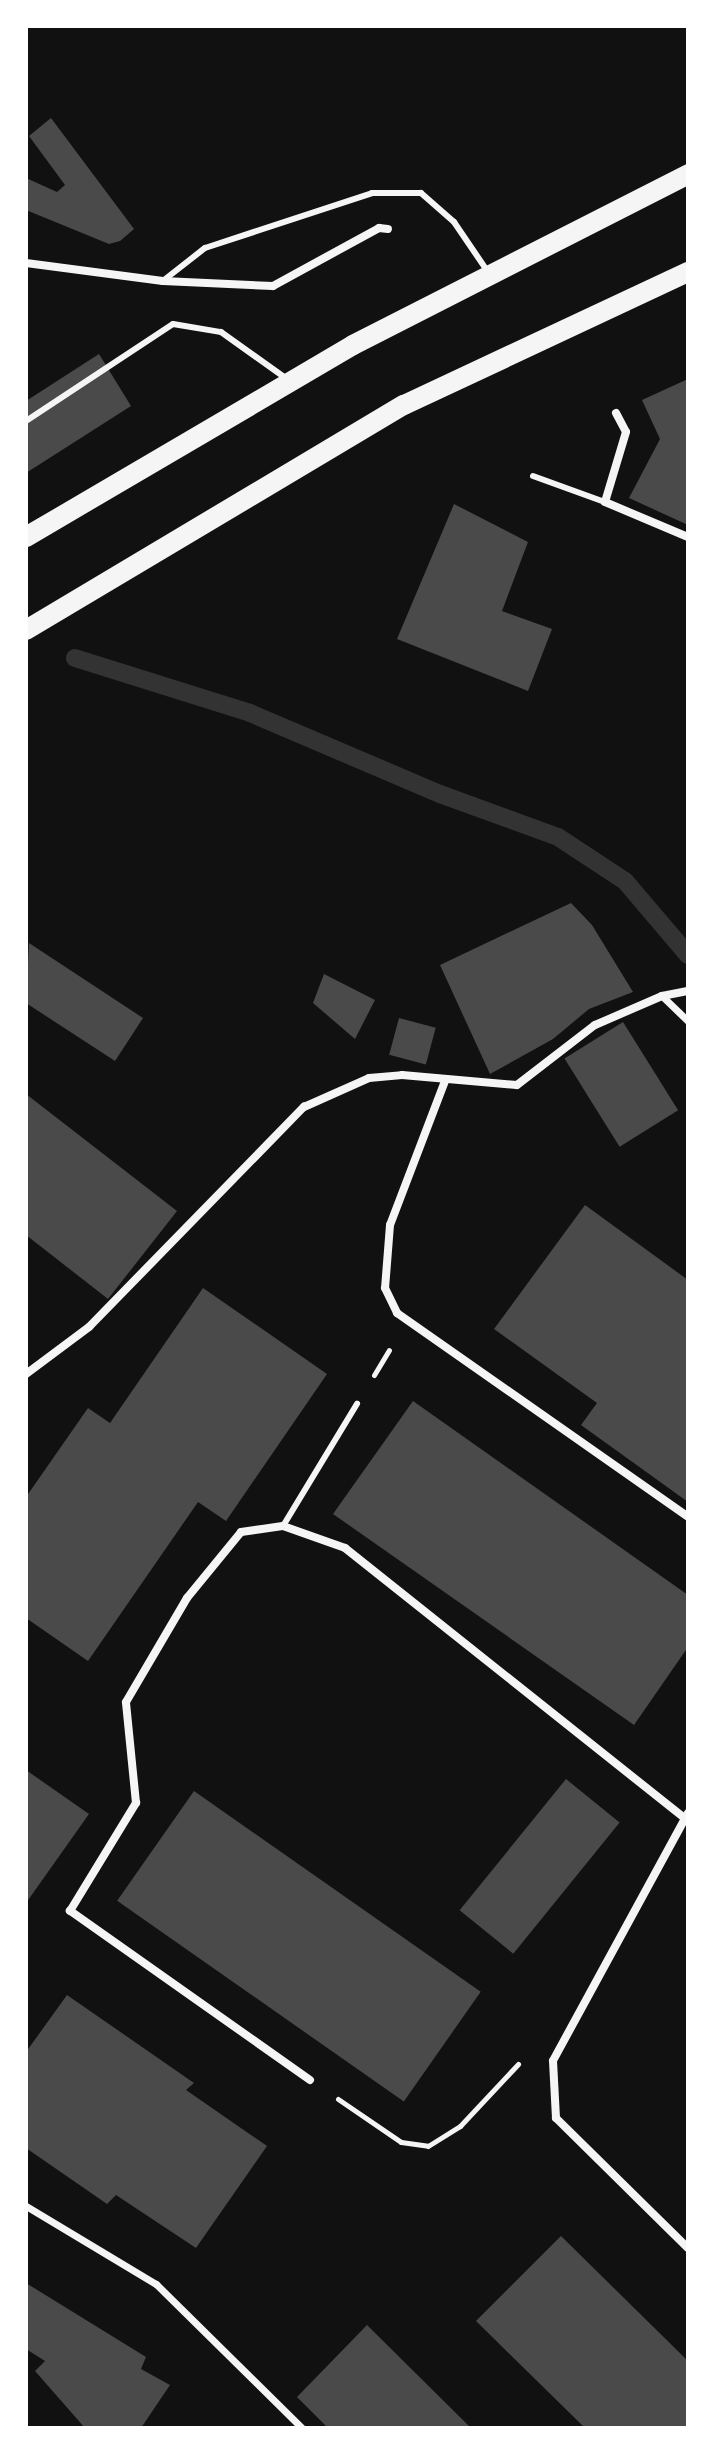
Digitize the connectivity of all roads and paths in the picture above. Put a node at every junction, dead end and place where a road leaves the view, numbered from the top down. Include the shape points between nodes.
1 (688, 174) edge
2 (388, 229) dead end
3 (26, 263) edge
4 (688, 272) edge
5 (490, 275) junction
6 (163, 281) junction
7 (290, 381) junction
8 (616, 413) dead end
9 (26, 421) edge
10 (533, 476) dead end
11 (605, 502) junction
12 (26, 537) edge
13 (688, 537) edge
14 (26, 630) edge
15 (688, 991) edge
16 (662, 996) junction
17 (688, 1021) edge
18 (445, 1081) junction
19 (407, 1320) junction
20 (26, 1374) edge
21 (357, 1404) joint
22 (688, 1517) edge
23 (283, 1526) junction
24 (687, 1818) edge
25 (310, 2080) joint
26 (460, 2126) dead end
27 (26, 2206) edge
28 (688, 2248) edge
29 (302, 2428) edge

1 - 5 main road
2 - 6 street via 379,228 273,286
3 - 6 street
4 - 14 main road via 404,405
5 - 6 lane via 454,222 421,193 372,193 205,248
5 - 7 main road
7 - 9 lane via 221,332 173,324
7 - 12 main road
8 - 11 street via 626,432
10 - 11 lane
11 - 13 street
15 - 16 street
16 - 17 street
16 - 18 street via 595,1025 517,1085
18 - 19 street via 390,1225 385,1288 397,1313
18 - 20 street via 402,1075 369,1078 304,1107 89,1327
19 - 21 path
19 - 22 street
21 - 23 lane
23 - 24 street via 345,1548
23 - 25 street via 241,1532 187,1598 126,1702 136,1803 70,1911
24 - 28 street via 553,2061 556,2118
25 - 26 path via 401,2142 428,2146
27 - 29 street via 156,2284

